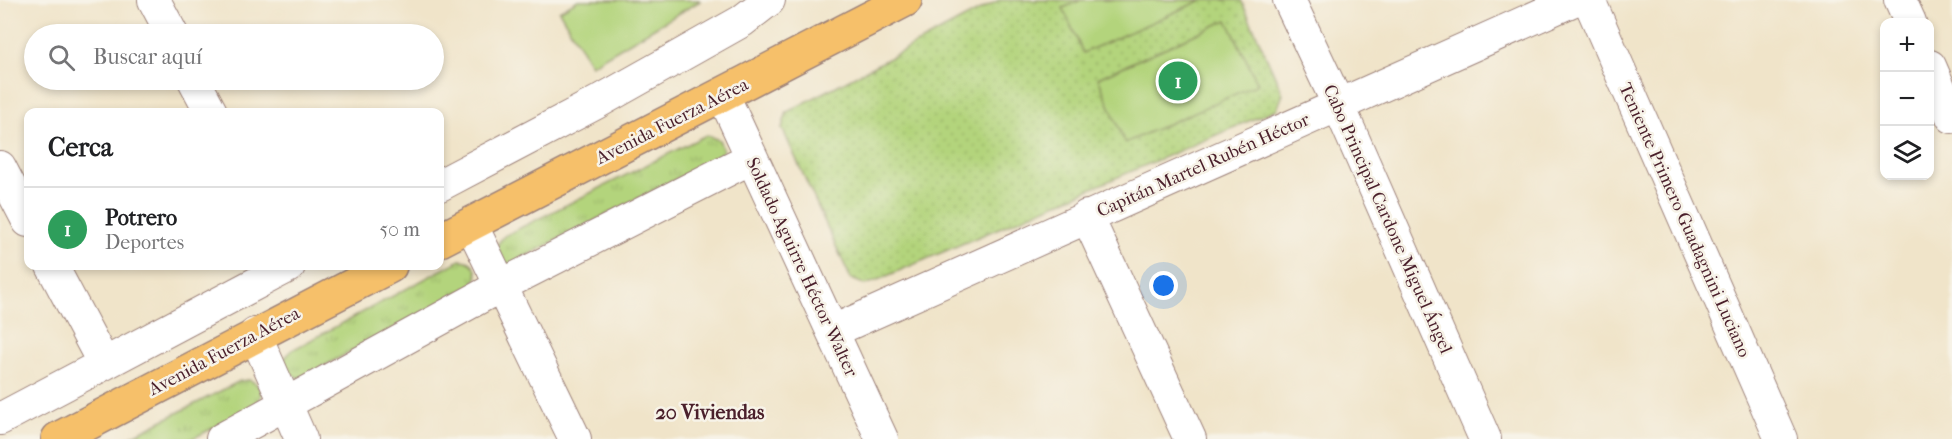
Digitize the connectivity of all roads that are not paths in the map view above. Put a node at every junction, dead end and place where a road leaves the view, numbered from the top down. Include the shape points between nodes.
1 (154, 0) edge
2 (769, 0) edge
3 (904, 0) edge
4 (1289, 0) edge
5 (1574, 0) edge
6 (1589, 0) edge
7 (1900, 0) edge
8 (1908, 18) edge
9 (167, 24) edge
10 (1932, 72) edge
11 (199, 90) edge
12 (723, 95) junction
13 (1338, 104) junction
14 (209, 108) edge
15 (1952, 117) edge
16 (751, 158) junction
17 (0, 167) edge
18 (444, 183) edge
19 (24, 213) edge
20 (1087, 216) junction
21 (471, 224) junction
22 (444, 238) edge
23 (54, 270) edge
24 (280, 270) edge
25 (382, 270) edge
26 (502, 285) junction
27 (833, 331) junction
28 (255, 334) junction
29 (104, 364) junction
30 (286, 405) junction
31 (0, 419) edge
32 (58, 439) edge
33 (222, 439) edge
34 (301, 439) edge
35 (575, 439) edge
36 (882, 439) edge
37 (1190, 439) edge
38 (1485, 439) edge
39 (1781, 439) edge

1 - 9 street
2 - 18 street via 742,21 660,68
3 - 12 main road, Avenida Fuerza Aérea
4 - 13 street, Cabo Principal Cardone Miguel Ángel
5 - 13 street, Capitán Martel Rubén Héctor
6 - 39 street, Teniente Primero Guadagnini Luciano
7 - 8 street
10 - 15 street
11 - 14 street
12 - 16 street, Soldado Aguirre Héctor Walter
12 - 21 main road, Avenida Fuerza Aérea
13 - 20 street, Capitán Martel Rubén Héctor
13 - 38 street, Cabo Principal Cardone Miguel Ángel
16 - 26 street
16 - 27 street, Soldado Aguirre Héctor Walter
17 - 19 street
20 - 27 street, Capitán Martel Rubén Héctor
20 - 37 street
21 - 22 main road, Avenida Fuerza Aérea
21 - 26 street
23 - 29 street
24 - 29 street
25 - 28 main road, Avenida Fuerza Aérea
26 - 30 street
26 - 35 street
27 - 36 street, Soldado Aguirre Héctor Walter
28 - 30 street
28 - 32 main road, Avenida Fuerza Aérea
29 - 31 street
30 - 33 street
30 - 34 street

